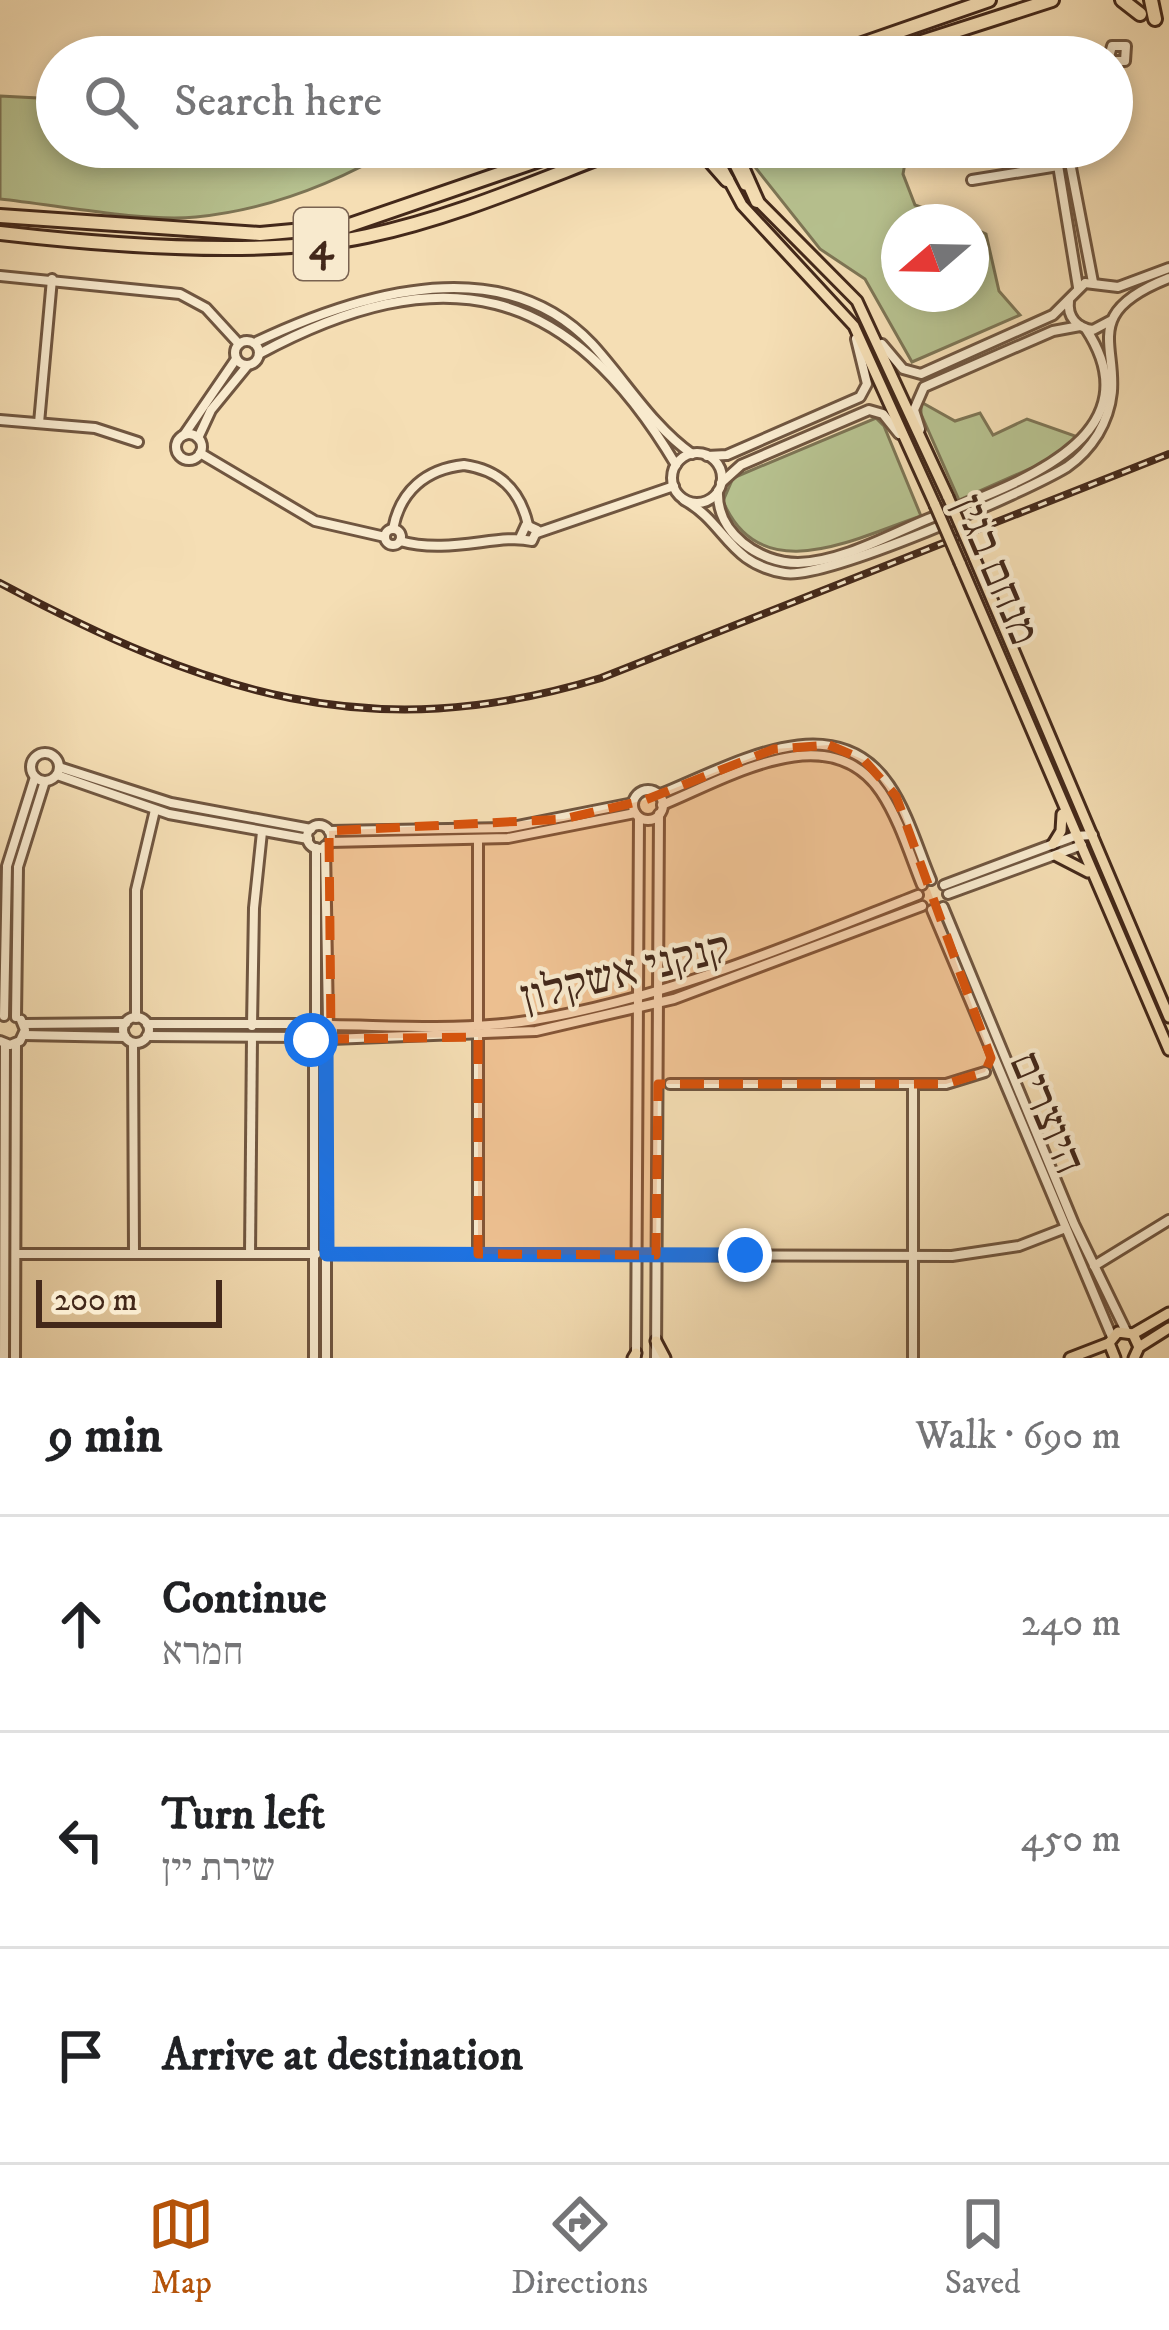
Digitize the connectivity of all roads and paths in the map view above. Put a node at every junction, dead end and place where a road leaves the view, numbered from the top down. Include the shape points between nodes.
1 (988, 0) edge
2 (1052, 0) edge
3 (1122, 0) edge
4 (1151, 0) edge
5 (1140, 14) dead end
6 (1155, 20) dead end
7 (885, 36) edge
8 (940, 36) edge
9 (516, 168) edge
10 (572, 168) edge
11 (716, 168) edge
12 (722, 168) edge
13 (740, 168) edge
14 (1046, 168) edge
15 (1058, 168) edge
16 (1071, 168) edge
17 (727, 180) junction
18 (972, 180) dead end
19 (757, 201) joint
20 (0, 216) edge
21 (0, 233) edge
22 (1169, 268) edge
23 (0, 275) edge
24 (1169, 278) edge
25 (52, 279) junction
26 (1093, 282) junction
27 (1078, 287) junction
28 (1107, 288) junction
29 (1070, 299) junction
30 (1115, 308) junction
31 (1112, 320) junction
32 (854, 326) junction
33 (1083, 328) junction
34 (254, 343) junction
35 (238, 344) junction
36 (882, 344) junction
37 (260, 353) junction
38 (236, 359) junction
39 (247, 366) junction
40 (0, 419) edge
41 (39, 423) junction
42 (184, 435) junction
43 (198, 438) junction
44 (138, 442) dead end
45 (924, 442) junction
46 (908, 444) junction
47 (200, 453) junction
48 (692, 454) junction
49 (707, 456) junction
50 (676, 465) junction
51 (674, 486) junction
52 (720, 487) junction
53 (684, 500) junction
54 (528, 525) junction
55 (389, 533) junction
56 (537, 533) junction
57 (521, 536) junction
58 (58, 771) junction
59 (35, 777) junction
60 (45, 782) junction
61 (658, 795) junction
62 (1058, 797) junction
63 (155, 810) junction
64 (661, 810) junction
65 (636, 811) junction
66 (262, 832) junction
67 (309, 834) junction
68 (1093, 835) junction
69 (1075, 836) junction
70 (478, 841) junction
71 (325, 842) junction
72 (1079, 848) junction
73 (1055, 850) junction
74 (1092, 878) junction
75 (924, 887) junction
76 (946, 890) junction
77 (932, 908) junction
78 (658, 969) junction
79 (635, 982) junction
80 (674, 987) junction
81 (658, 992) junction
82 (635, 997) junction
83 (674, 1000) junction
84 (657, 1004) junction
85 (616, 1007) junction
86 (635, 1009) junction
87 (1169, 1017) edge
88 (2, 1018) edge
89 (136, 1018) junction
90 (20, 1020) junction
91 (313, 1022) junction
92 (126, 1023) junction
93 (330, 1023) junction
94 (147, 1024) junction
95 (658, 1026) junction
96 (478, 1031) junction
97 (252, 1032) junction
98 (636, 1033) junction
99 (24, 1035) junction
100 (147, 1036) junction
101 (129, 1040) junction
102 (312, 1040) junction
103 (329, 1041) junction
104 (2, 1042) edge
105 (16, 1044) junction
106 (1169, 1050) edge
107 (991, 1058) junction
108 (985, 1072) junction
109 (658, 1073) junction
110 (999, 1078) junction
111 (914, 1083) junction
112 (670, 1084) junction
113 (658, 1093) junction
114 (1169, 1220) edge
115 (1063, 1229) junction
116 (134, 1253) junction
117 (16, 1254) junction
118 (250, 1254) junction
119 (316, 1254) junction
120 (327, 1254) junction
121 (478, 1254) junction
122 (636, 1255) junction
123 (656, 1255) junction
124 (913, 1256) junction
125 (1094, 1266) junction
126 (1169, 1313) edge
127 (1169, 1328) edge
128 (1130, 1333) junction
129 (1110, 1340) junction
130 (656, 1341) joint
131 (1136, 1353) edge
132 (634, 1356) edge
133 (4, 1358) edge
134 (15, 1358) edge
135 (314, 1358) edge
136 (326, 1358) edge
137 (660, 1358) edge
138 (913, 1358) edge
139 (1070, 1358) edge
140 (1114, 1358) edge

1 - 7 highway
2 - 8 highway
3 - 5 highway
4 - 6 highway
9 - 20 highway, 4 via 347,226 260,234
10 - 21 highway, 4 via 414,225 322,244
11 - 17 highway
12 - 17 main road, מנחם בגין
13 - 19 highway
14 - 18 street
15 - 27 street
16 - 26 street
17 - 32 main road, מנחם בגין
19 - 36 main road, מנחם בגין via 857,302
22 - 28 street
23 - 25 street
24 - 30 street
25 - 35 street via 180,294 206,308
25 - 41 street
26 - 27 street
26 - 28 street
27 - 29 street
28 - 30 street
29 - 33 street via 1070,314
29 - 36 street via 1053,315 921,374 903,368
30 - 31 street
31 - 33 street
31 - 53 street via 1113,395 1099,432 1066,467 1009,494 824,569 789,574 733,551
32 - 46 main road, מנחם בגין
32 - 49 street via 867,384 860,397 727,455
33 - 45 street via 1053,331 924,387 914,410
33 - 52 street via 1104,379 1089,431 1067,455 981,497 842,553 796,563 744,544 723,520
34 - 35 street
34 - 37 street
34 - 48 street via 320,313 415,291 473,287 518,296 579,332
35 - 38 street
36 - 45 main road, מנחם בגין
37 - 39 street
37 - 50 street via 323,322 417,301 473,297 514,305 573,339
38 - 39 street
38 - 42 street
39 - 43 street
40 - 41 street
41 - 44 street
42 - 43 street
42 - 47 street via 180,455
43 - 47 street
45 - 68 main road, מנחם בגין, bridge
46 - 52 street via 884,414 868,410 741,465
46 - 62 main road, מנחם בגין, bridge
47 - 55 street via 315,521
48 - 49 street
48 - 50 street
49 - 52 street via 719,467
50 - 51 street
51 - 53 street
51 - 56 street
52 - 53 street via 706,501
54 - 55 street via 504,481 464,465 421,479
54 - 56 street
54 - 57 street
55 - 57 street via 393,545 463,547
56 - 57 street via 532,541
58 - 59 street via 52,754 38,754
58 - 60 street
58 - 63 street
58 - 67 street
59 - 60 street
59 - 88 street via 7,866
60 - 90 street via 18,867
61 - 64 street
61 - 65 street via 641,791
61 - 75 street via 774,749 829,745 864,760 889,784
62 - 69 main road, מנחם בגין
62 - 73 main road
63 - 66 street
63 - 89 street via 136,890
64 - 65 street via 651,820
64 - 75 street via 777,759 827,755 880,790
64 - 78 street
65 - 70 street
65 - 71 street
65 - 79 street
66 - 67 street
66 - 97 street
67 - 71 street
67 - 71 street via 320,825
68 - 69 street
68 - 72 street
68 - 87 main road, מנחם בגין
69 - 72 main road, מנחם בגין
69 - 73 street
70 - 71 street
70 - 96 street
71 - 91 street
71 - 93 street
72 - 73 street
72 - 74 main road, מנחם בגין
73 - 74 main road
73 - 76 street
74 - 106 main road, מנחם בגין
75 - 76 street
75 - 77 street
75 - 80 street, קנקני אשקלון
76 - 77 street
77 - 83 street, קנקני אשקלון
77 - 107 street, היוצרים
77 - 125 street, היוצרים
78 - 80 street
78 - 81 street
79 - 82 street
79 - 85 street
80 - 81 street, קנקני אשקלון
81 - 82 street, קנקני אשקלון
81 - 84 street
82 - 85 street, קנקני אשקלון
82 - 86 street
83 - 84 street, קנקני אשקלון
83 - 95 street
84 - 86 street, קנקני אשקלון
84 - 95 street
85 - 86 street, קנקני אשקלון
85 - 96 street, קנקני אשקלון
85 - 98 street
86 - 98 street
88 - 90 street
89 - 92 street
89 - 94 street
90 - 92 street
90 - 99 street
91 - 93 street, קנקני אשקלון
91 - 97 street
91 - 102 street
92 - 101 street
93 - 96 street, קנקני אשקלון
93 - 103 street
94 - 97 street
94 - 100 street
95 - 109 street
96 - 103 street, קנקני אשקלון
96 - 121 street
97 - 100 street
97 - 102 street
97 - 118 street
98 - 122 street
99 - 101 street
99 - 105 street
100 - 101 street
101 - 116 street
102 - 103 street, קנקני אשקלון
102 - 119 street
103 - 120 street
104 - 105 street
104 - 133 street
105 - 117 street
107 - 108 street
107 - 110 street, היוצרים
108 - 110 street
108 - 111 street
109 - 112 street
109 - 113 street
110 - 115 street, היוצרים
111 - 112 street
111 - 124 street
112 - 113 street
113 - 123 street
114 - 125 street
115 - 124 street via 997,1250
115 - 129 street, היוצרים
116 - 117 street
116 - 118 street
117 - 134 street
118 - 119 street
119 - 135 street
120 - 121 street
120 - 136 street
121 - 122 street
122 - 123 street
122 - 132 street
123 - 124 street
123 - 130 street
124 - 138 street
125 - 128 street, היוצרים
126 - 128 main road
127 - 131 main road
128 - 129 main road
128 - 131 main road
129 - 139 main road
129 - 140 main road
130 - 137 main road

